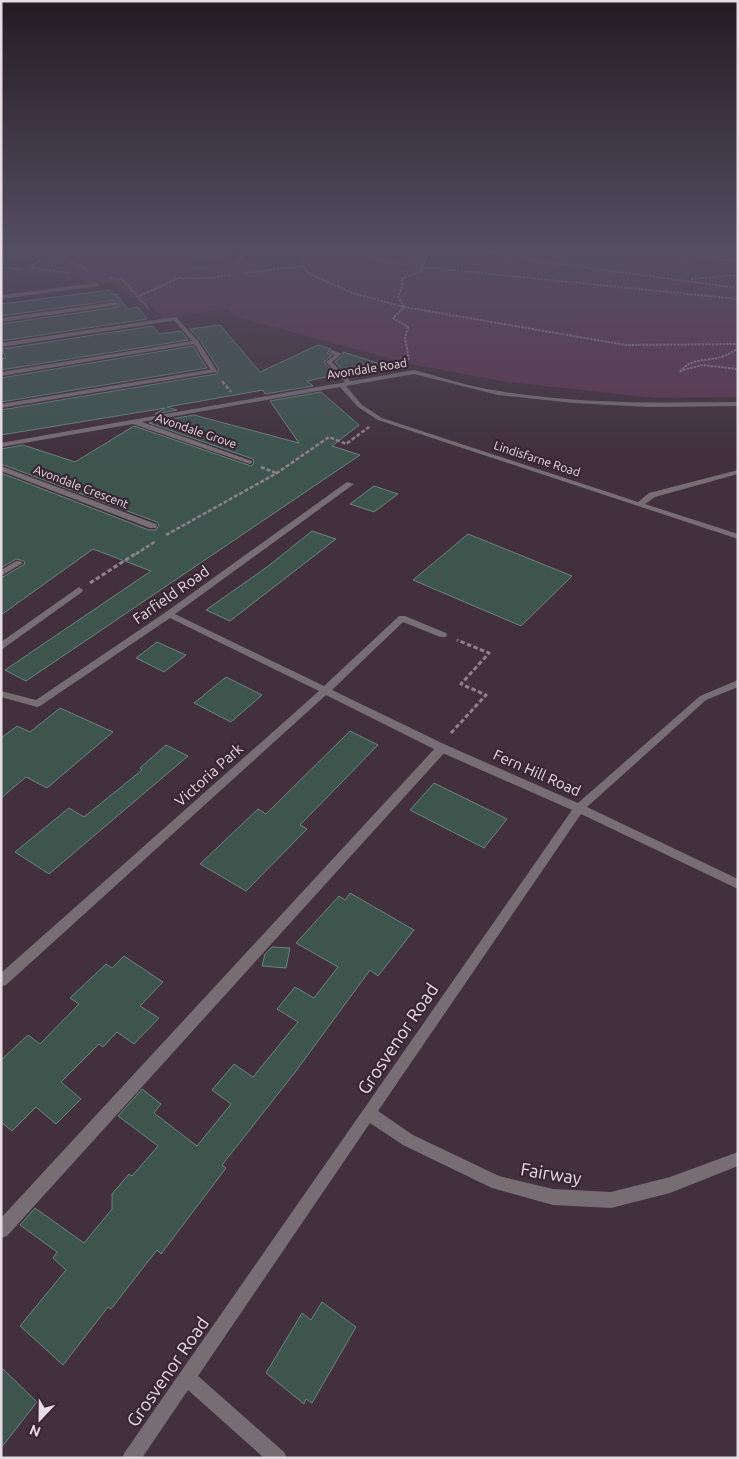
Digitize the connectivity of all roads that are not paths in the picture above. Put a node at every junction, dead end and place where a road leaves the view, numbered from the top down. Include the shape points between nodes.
1 (175, 319) edge
2 (176, 319) edge
3 (196, 342) junction
4 (1, 345) edge
5 (332, 352) dead end
6 (1, 374) edge
7 (349, 382) junction
8 (341, 384) junction
9 (738, 404) edge
10 (1, 406) edge
11 (134, 422) junction
12 (1, 445) edge
13 (250, 462) dead end
14 (1, 468) edge
15 (738, 472) edge
16 (350, 484) dead end
17 (640, 504) junction
18 (153, 526) dead end
19 (738, 537) edge
20 (18, 562) dead end
21 (1, 574) edge
22 (79, 590) road end
23 (169, 614) junction
24 (443, 635) road end
25 (1, 647) edge
26 (738, 683) edge
27 (325, 691) junction
28 (1, 694) edge
29 (440, 748) junction
30 (579, 808) junction
31 (738, 884) edge
32 (1, 981) edge
33 (370, 1114) junction
34 (738, 1159) edge
35 (1, 1230) edge
36 (187, 1378) junction
37 (131, 1458) edge
38 (278, 1458) edge

1 - 4 street
2 - 3 street
3 - 6 street
3 - 10 street via 214,371
5 - 7 street via 338,354 329,362
7 - 8 street, Avondale Road
7 - 9 street, Avondale Road via 414,372 498,393 572,401 649,405
8 - 11 street, Avondale Road
8 - 17 street, Lindisfarne Road via 360,406 380,419
11 - 12 street, Avondale Road
11 - 13 street, Avondale Grove
14 - 18 street, Avondale Crescent
15 - 17 street via 652,495
16 - 23 street, Farfield Road
17 - 19 street, Lindisfarne Road
20 - 21 street
22 - 25 street
23 - 27 street, Fern Hill Road
23 - 28 street, Farfield Road via 36,704
24 - 27 street, Victoria Park via 402,618
26 - 30 street, Grosvenor Road via 703,698
27 - 29 street, Fern Hill Road
27 - 32 street, Victoria Park
29 - 30 street, Fern Hill Road
29 - 35 street
30 - 31 street, Fern Hill Road
30 - 33 street, Grosvenor Road
33 - 34 street, Fairway via 408,1140 497,1183 553,1197 611,1200 670,1185
33 - 36 street, Grosvenor Road
36 - 37 street, Grosvenor Road
36 - 38 street

